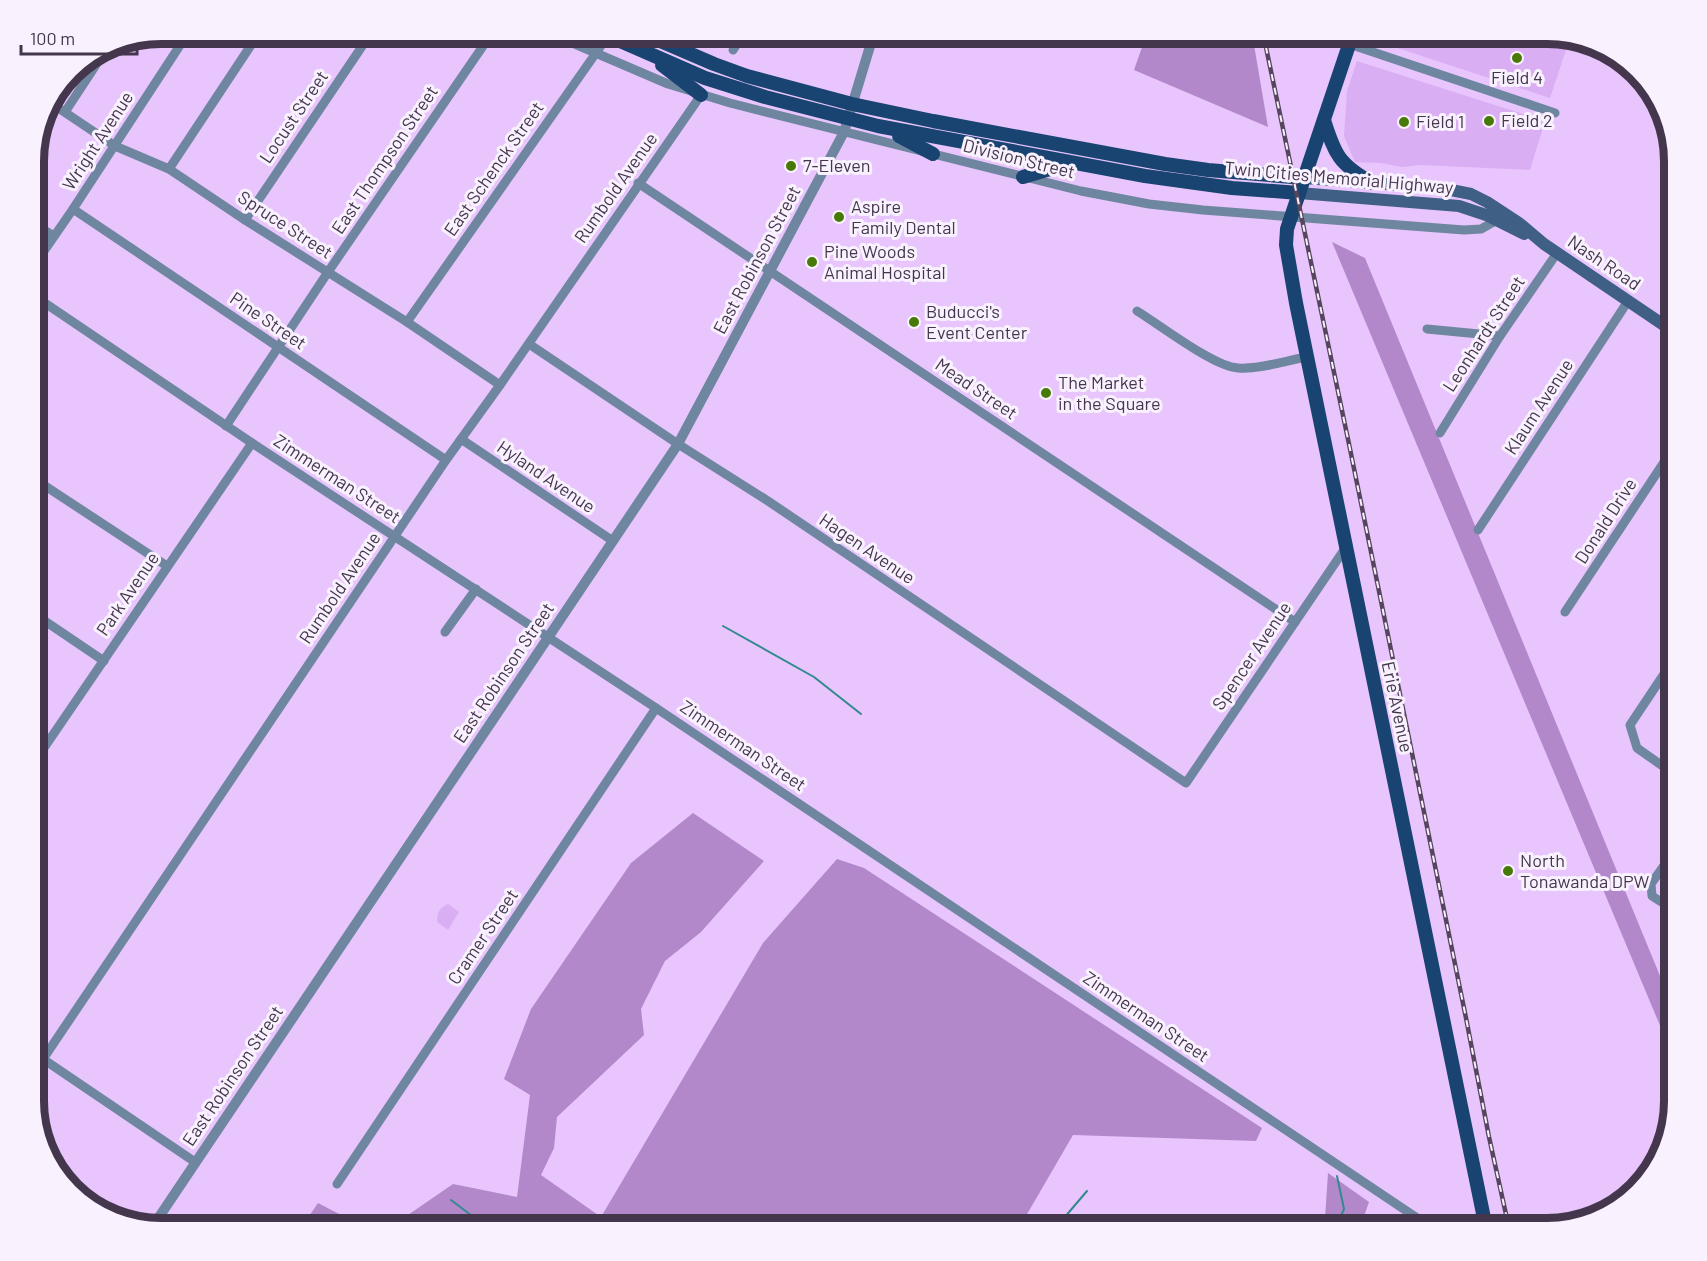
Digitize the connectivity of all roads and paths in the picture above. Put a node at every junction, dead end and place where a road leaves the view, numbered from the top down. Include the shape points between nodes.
1 (181, 44) edge
2 (252, 44) edge
3 (364, 44) edge
4 (484, 44) edge
5 (575, 44) edge
6 (601, 44) edge
7 (628, 44) edge
8 (668, 44) edge
9 (737, 44) edge
10 (871, 44) edge
11 (1349, 44) edge
12 (1365, 44) edge
13 (733, 50) dead end
14 (596, 53) junction
15 (646, 53) junction
16 (98, 62) edge
17 (701, 95) junction
18 (852, 104) junction
19 (57, 107) edge
20 (65, 112) junction
21 (1555, 112) dead end
22 (1324, 120) junction
23 (846, 125) junction
24 (878, 126) junction
25 (115, 147) junction
26 (933, 154) junction
27 (1071, 163) junction
28 (170, 169) junction
29 (1023, 177) junction
30 (1304, 178) junction
31 (638, 183) junction
32 (1372, 183) junction
33 (1299, 193) junction
34 (73, 209) junction
35 (1290, 218) junction
36 (1497, 219) junction
37 (245, 220) junction
38 (44, 230) edge
39 (54, 236) junction
40 (1544, 244) junction
41 (44, 251) edge
42 (1557, 253) junction
43 (328, 272) junction
44 (769, 272) junction
45 (1628, 301) junction
46 (44, 302) edge
47 (1137, 311) dead end
48 (406, 322) junction
49 (1664, 325) edge
50 (1427, 329) dead end
51 (1500, 336) junction
52 (529, 344) junction
53 (278, 347) junction
54 (1307, 357) junction
55 (500, 385) junction
56 (226, 426) junction
57 (1440, 433) dead end
58 (461, 439) junction
59 (252, 443) junction
60 (678, 444) junction
61 (446, 460) junction
62 (1664, 462) edge
63 (44, 485) edge
64 (1478, 530) dead end
65 (395, 536) junction
66 (613, 542) junction
67 (1346, 547) junction
68 (167, 566) junction
69 (476, 589) junction
70 (1565, 612) dead end
71 (44, 620) edge
72 (1295, 622) junction
73 (445, 632) dead end
74 (547, 637) junction
75 (104, 661) junction
76 (1664, 674) edge
77 (656, 708) junction
78 (44, 748) edge
79 (1664, 767) edge
80 (1186, 783) joint
81 (1664, 865) edge
82 (1664, 904) edge
83 (44, 1058) edge
84 (44, 1060) edge
85 (195, 1162) junction
86 (337, 1184) dead end
87 (158, 1218) edge
88 (1417, 1218) edge
89 (1484, 1218) edge

1 - 25 street, Wright Avenue
2 - 28 street
3 - 37 street, Locust Street
4 - 43 street, East Thompson Street
5 - 14 street, Division Street
6 - 14 street, East Schenck Street
7 - 15 main road, Twin Cities Memorial Highway
8 - 18 main road, Twin Cities Memorial Highway via 747,76
9 - 13 street
10 - 18 street, East Robinson Street
11 - 22 main road, Erie Avenue
12 - 21 street
14 - 17 street, Division Street
14 - 48 street, East Schenck Street
15 - 17 main road
15 - 23 main road, Twin Cities Memorial Highway via 705,78
16 - 20 street
17 - 23 street, Division Street
17 - 31 street, Rumbold Avenue
18 - 23 street, East Robinson Street
18 - 30 main road, Twin Cities Memorial Highway via 1165,164
19 - 20 street, Spruce Street
20 - 25 street, Spruce Street
22 - 30 main road, Erie Avenue
22 - 32 main road via 1340,160
23 - 24 main road, Twin Cities Memorial Highway
23 - 26 street, Division Street
23 - 44 street, East Robinson Street
24 - 26 main road
24 - 27 main road, Twin Cities Memorial Highway
25 - 28 street, Spruce Street
25 - 34 street, Wright Avenue
26 - 29 street, Division Street
27 - 29 main road
27 - 33 main road, Twin Cities Memorial Highway via 1191,183
28 - 37 street, Spruce Street
29 - 35 street, Division Street via 1166,206
30 - 32 main road, Twin Cities Memorial Highway
30 - 33 main road, Erie Avenue
31 - 44 street, Mead Street
31 - 52 street, Rumbold Avenue
32 - 40 main road, Twin Cities Memorial Highway via 1471,194 1519,223
33 - 35 main road, Erie Avenue
33 - 36 main road, Twin Cities Memorial Highway via 1447,204
34 - 39 street, Wright Avenue
34 - 53 street, Pine Street
35 - 36 street, Division Street via 1474,230
35 - 54 main road, Erie Avenue via 1286,245
36 - 40 main road, Twin Cities Memorial Highway
37 - 43 street, Spruce Street
38 - 39 street
39 - 41 street, Wright Avenue
40 - 42 main road, Nash Road
42 - 45 main road, Nash Road
42 - 51 street, Leonhardt Street
43 - 48 street, Spruce Street
43 - 53 street, East Thompson Street
44 - 60 street, East Robinson Street
44 - 72 street, Mead Street
45 - 49 main road, Nash Road
45 - 64 street, Klaum Avenue
46 - 56 street, Zimmerman Street
47 - 54 street via 1231,368
48 - 55 street, Spruce Street
50 - 51 street
51 - 57 street, Leonhardt Street
52 - 55 street, Rumbold Avenue
52 - 60 street, Hagen Avenue
53 - 56 street, East Thompson Street
53 - 61 street, Pine Street
54 - 67 main road, Erie Avenue
55 - 58 street, Rumbold Avenue
56 - 59 street, Zimmerman Street
58 - 61 street, Rumbold Avenue
58 - 66 street, Hyland Avenue
59 - 65 street, Zimmerman Street
59 - 68 street, Park Avenue
60 - 66 street, East Robinson Street
60 - 80 street, Hagen Avenue
61 - 65 street, Rumbold Avenue
62 - 70 street, Donald Drive
63 - 68 street
65 - 69 street, Zimmerman Street
65 - 83 street, Rumbold Avenue
66 - 74 street, East Robinson Street
67 - 72 street, Spencer Avenue
67 - 89 main road, Erie Avenue
68 - 75 street, Park Avenue
69 - 73 street
69 - 74 street, Zimmerman Street
71 - 75 street
72 - 80 street, Spencer Avenue
74 - 77 street, Zimmerman Street
74 - 85 street, East Robinson Street
75 - 78 street, Park Avenue
76 - 79 street via 1630,725 1636,748
77 - 86 street, Cramer Street
77 - 88 street, Zimmerman Street
81 - 82 street via 1651,884 1652,896
84 - 85 street
85 - 87 street, East Robinson Street

